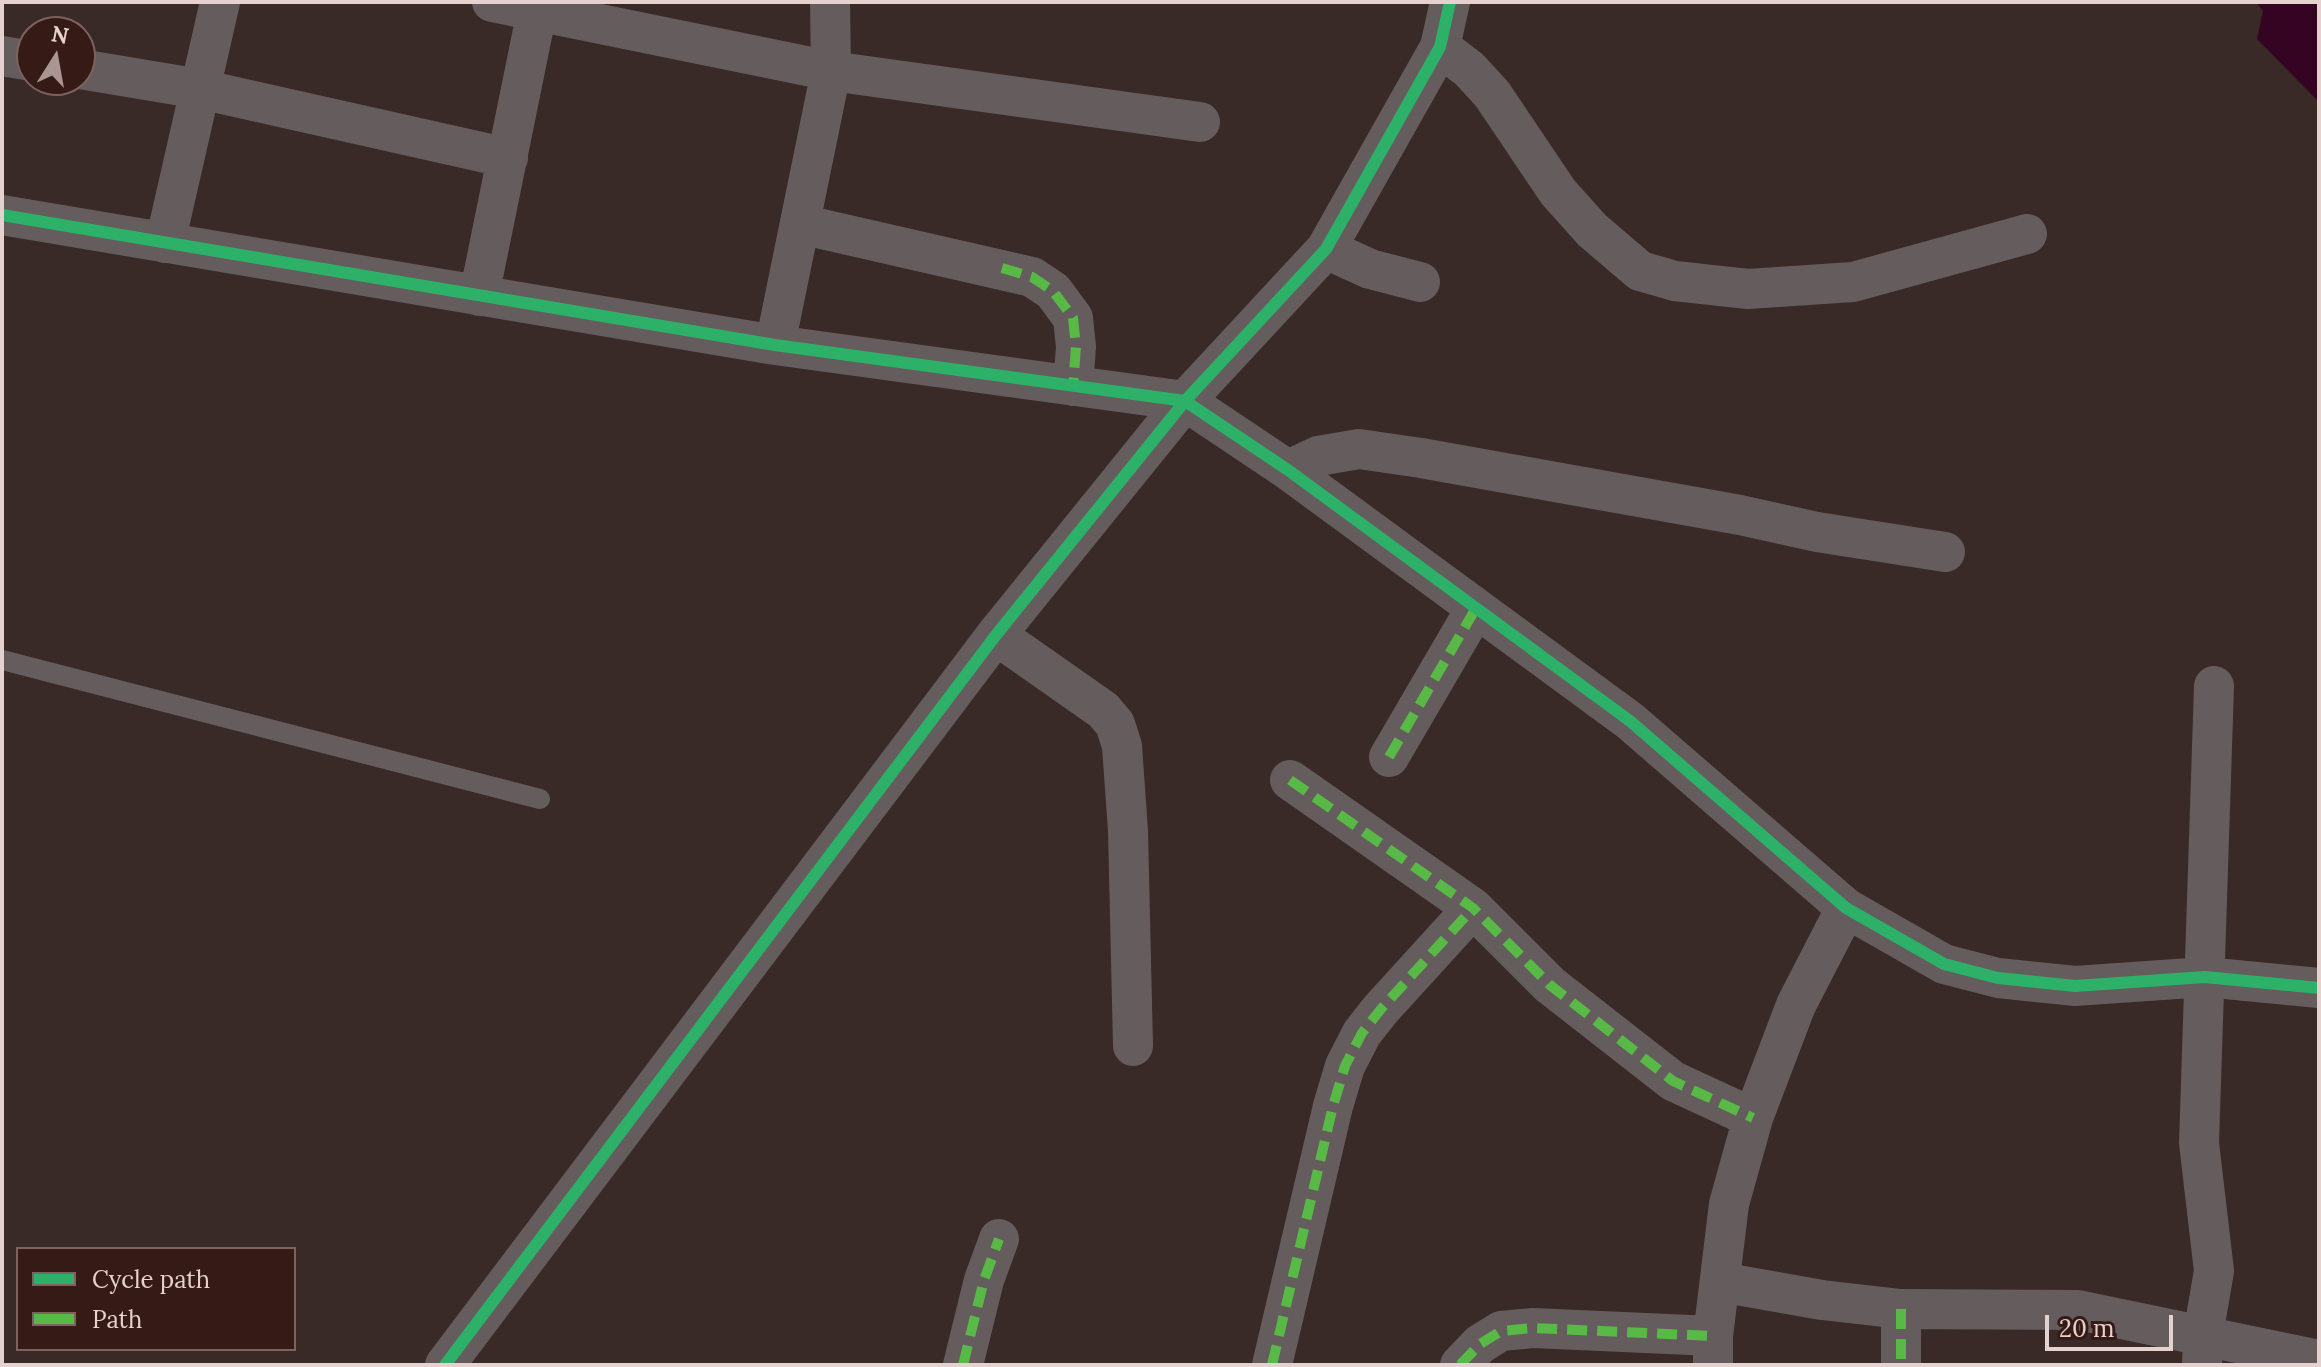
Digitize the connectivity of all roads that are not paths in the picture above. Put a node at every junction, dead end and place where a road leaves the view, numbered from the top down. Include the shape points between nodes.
1 (220, 2) edge
2 (492, 2) edge
3 (830, 2) edge
4 (1450, 2) edge
5 (537, 11) junction
6 (1440, 47) junction
7 (831, 71) junction
8 (96, 72) edge
9 (200, 89) junction
10 (1200, 122) dead end
11 (508, 158) junction
12 (2, 215) edge
13 (800, 224) junction
14 (2027, 234) dead end
15 (165, 243) junction
16 (1326, 249) junction
17 (1420, 282) dead end
18 (479, 296) junction
19 (775, 345) junction
20 (1073, 386) junction
21 (1185, 401) junction
22 (1288, 470) junction
23 (1945, 552) dead end
24 (1476, 608) junction
25 (996, 635) junction
26 (2, 660) edge
27 (2214, 686) dead end
28 (1389, 757) dead end
29 (1290, 780) dead end
30 (540, 799) dead end
31 (1473, 908) junction
32 (1846, 908) junction
33 (2205, 977) junction
34 (2319, 988) edge
35 (1133, 1046) dead end
36 (1753, 1118) junction
37 (999, 1239) dead end
38 (1720, 1282) junction
39 (1901, 1309) junction
40 (2203, 1350) edge
41 (1713, 1351) edge
42 (2319, 1360) edge
43 (445, 1365) edge
44 (963, 1365) edge
45 (1272, 1365) edge
46 (1460, 1365) edge
47 (1901, 1365) edge

1 - 9 street
2 - 5 street
3 - 7 street
4 - 6 street
5 - 7 street
5 - 11 street
6 - 14 street via 1492,94 1558,192 1640,271 1675,281 1748,289 1853,282
6 - 16 street
7 - 10 street
7 - 13 street
8 - 9 street
9 - 11 street
9 - 15 street
11 - 18 street
12 - 15 street
13 - 19 street
13 - 20 street via 1032,277 1053,291 1073,318
15 - 18 street
16 - 17 street via 1370,269
16 - 21 street
18 - 19 street
19 - 20 street
20 - 21 street
21 - 22 street
21 - 25 street
22 - 23 street via 1318,456 1359,449
22 - 24 street
24 - 28 street
24 - 32 street via 1630,721
25 - 35 street via 1103,710 1115,724 1122,746 1128,831
25 - 43 street
26 - 30 lane
27 - 33 street
29 - 31 street
31 - 36 street via 1550,985 1636,1054 1673,1081
31 - 45 street via 1381,1009 1345,1066
32 - 33 street via 1944,964 1998,978 2075,986
32 - 36 street via 1796,1005
33 - 34 street
33 - 40 street via 2199,1143 2214,1271
36 - 38 street via 1729,1204
37 - 44 street
38 - 39 street
38 - 41 street
39 - 40 street via 2078,1310
39 - 47 street
40 - 42 street
41 - 46 street via 1533,1328 1501,1331

